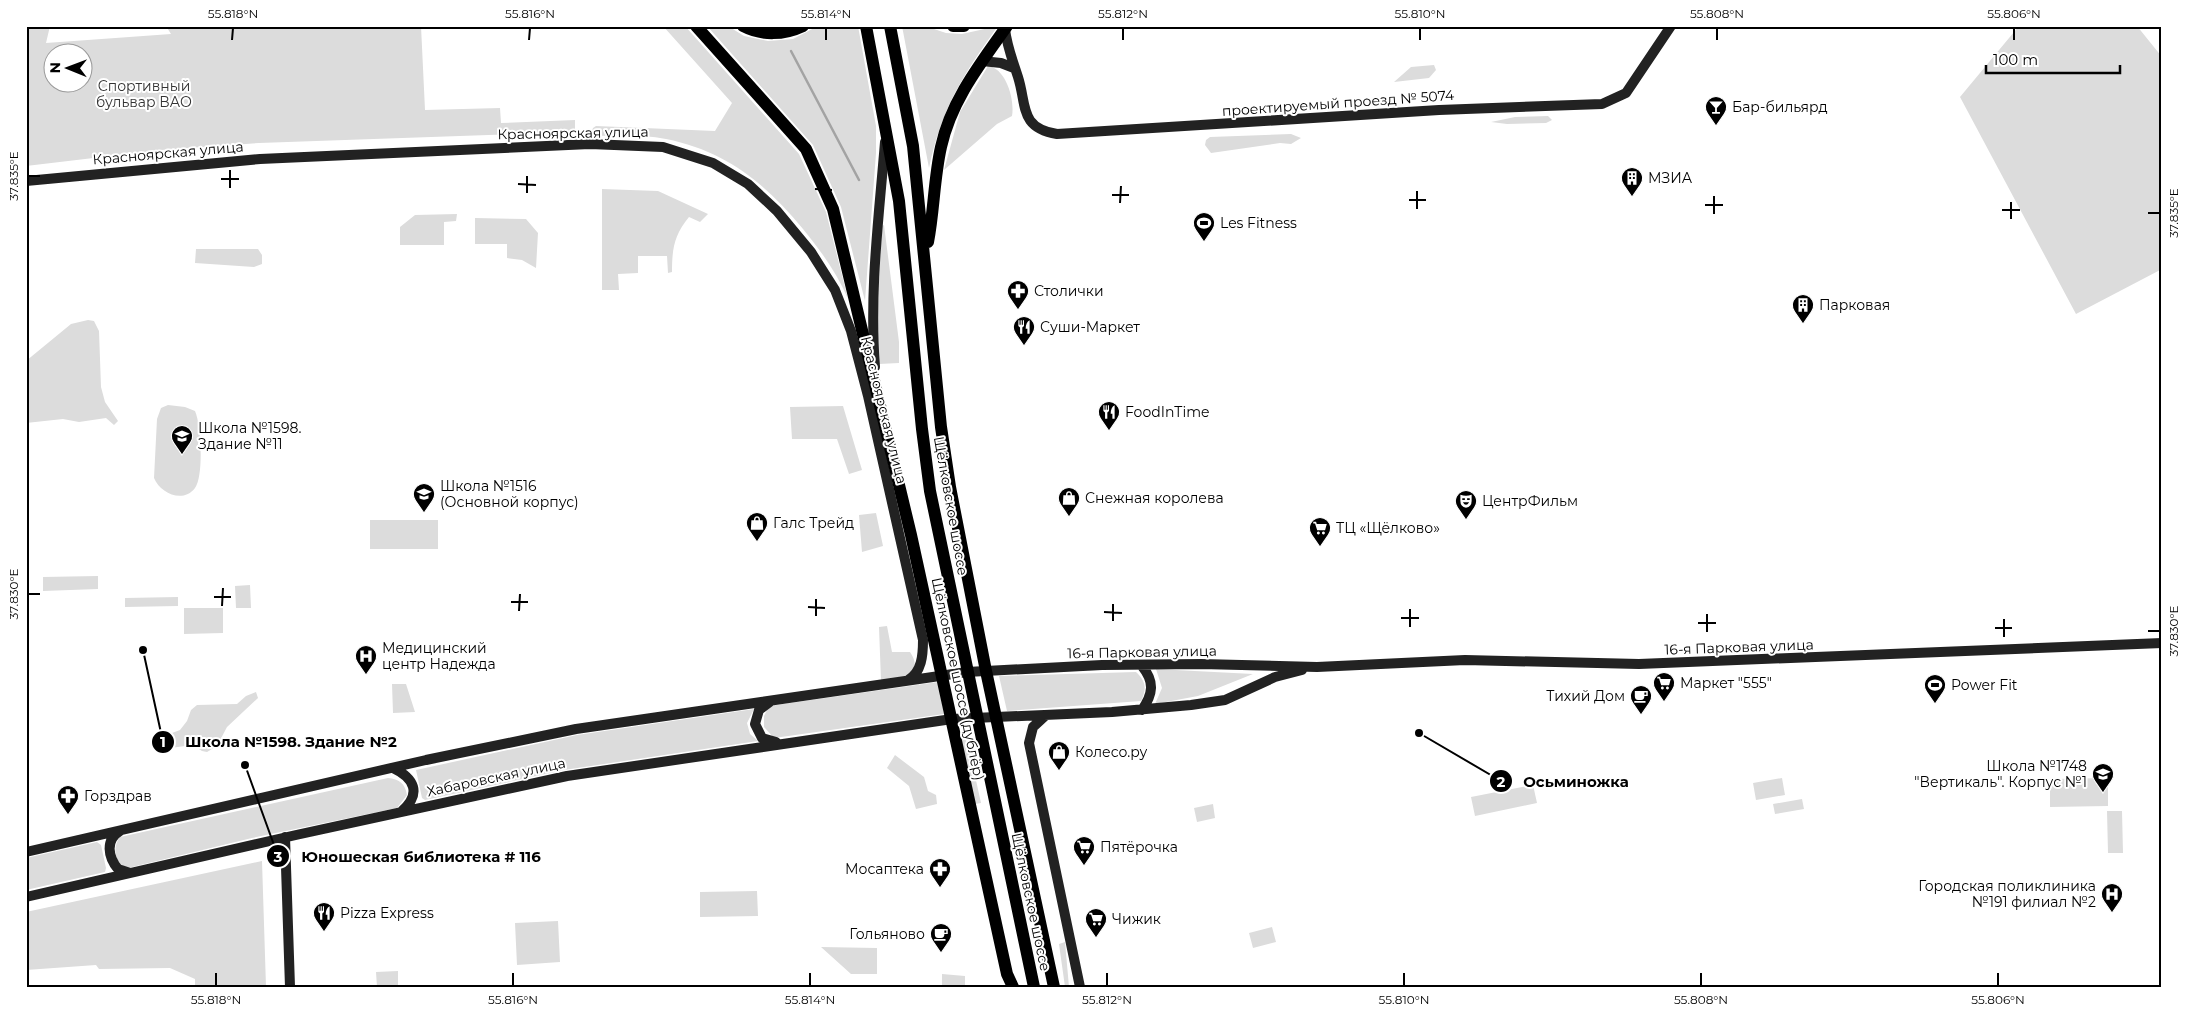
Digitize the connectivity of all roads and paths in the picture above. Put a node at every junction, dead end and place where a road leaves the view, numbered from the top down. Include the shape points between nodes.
1 (696, 26) edge
2 (743, 26) edge
3 (803, 26) edge
4 (866, 26) edge
5 (890, 26) edge
6 (953, 26) edge
7 (964, 26) edge
8 (1671, 26) edge
9 (1006, 28) edge
10 (982, 62) junction
11 (1014, 68) junction
12 (886, 126) junction
13 (26, 181) edge
14 (925, 256) junction
15 (877, 390) junction
16 (2162, 643) edge
17 (1142, 666) junction
18 (1317, 667) junction
19 (986, 671) junction
20 (967, 672) junction
21 (943, 675) junction
22 (907, 680) junction
23 (774, 699) junction
24 (1142, 710) junction
25 (1047, 715) junction
26 (976, 717) junction
27 (996, 717) junction
28 (952, 719) junction
29 (781, 743) junction
30 (393, 768) junction
31 (402, 811) junction
32 (121, 830) junction
33 (285, 838) junction
34 (26, 852) edge
35 (131, 873) junction
36 (26, 897) edge
37 (1074, 960) junction
38 (1010, 982) edge
39 (290, 987) edge
40 (1034, 987) edge
41 (1054, 987) edge
42 (1075, 987) edge
43 (1080, 987) edge

1 - 15 main road, Щёлковское шоссе (дублёр) via 806,149 822,180 833,209
2 - 3 main road via 769,33
4 - 12 main road, Щёлковское шоссе
5 - 14 main road, Щёлковское шоссе via 914,146
6 - 7 main road
8 - 11 main road, проектируемый проезд № 5074 via 1631,87 1617,99 1602,104 1455,109 1057,134 1033,125 1026,115
9 - 10 main road
9 - 11 main road, проектируемый проезд № 5074
10 - 11 main road via 1001,63
10 - 14 main road via 962,92 948,124 937,169
12 - 15 main road via 872,313
12 - 20 main road, Щёлковское шоссе via 908,275 925,460
13 - 22 main road, Красноярская улица via 260,158 644,144 696,156 733,173 763,197 800,238 824,270 848,324 868,396 923,640 919,669
14 - 19 main road, Щёлковское шоссе via 945,457
15 - 21 main road, Щёлковское шоссе (дублёр)
16 - 18 main road, 16-я Парковая улица via 1646,664 1480,660
17 - 18 main road, 16-я Парковая улица
17 - 19 main road, 16-я Парковая улица
17 - 24 main road via 1149,674 1152,687 1150,698
18 - 24 main road, 16-я Парковая улица via 1275,677 1225,700
19 - 20 main road, 16-я Парковая улица
19 - 27 main road, Щёлковское шоссе
20 - 21 main road
20 - 26 main road, Щёлковское шоссе
21 - 22 main road
21 - 28 main road, Щёлковское шоссе (дублёр)
22 - 23 main road
23 - 29 main road via 759,710 755,724 762,738
23 - 30 main road via 576,729
24 - 25 main road, 16-я Парковая улица
25 - 27 main road, 16-я Парковая улица
25 - 37 main road via 1033,727 1029,743
26 - 27 main road, 16-я Парковая улица
26 - 28 main road, Хабаровская улица
26 - 40 main road, Щёлковское шоссе
27 - 41 main road, Щёлковское шоссе
28 - 29 main road, Хабаровская улица
28 - 38 main road, Щёлковское шоссе (дублёр)
29 - 31 main road, Хабаровская улица via 567,776
30 - 31 main road via 411,781 414,791 411,803
30 - 32 main road
31 - 33 main road, Хабаровская улица
32 - 34 main road
32 - 35 main road via 110,841 111,858 118,870
33 - 35 main road, Хабаровская улица
33 - 39 main road
35 - 36 main road, Хабаровская улица
37 - 42 main road
37 - 43 main road

